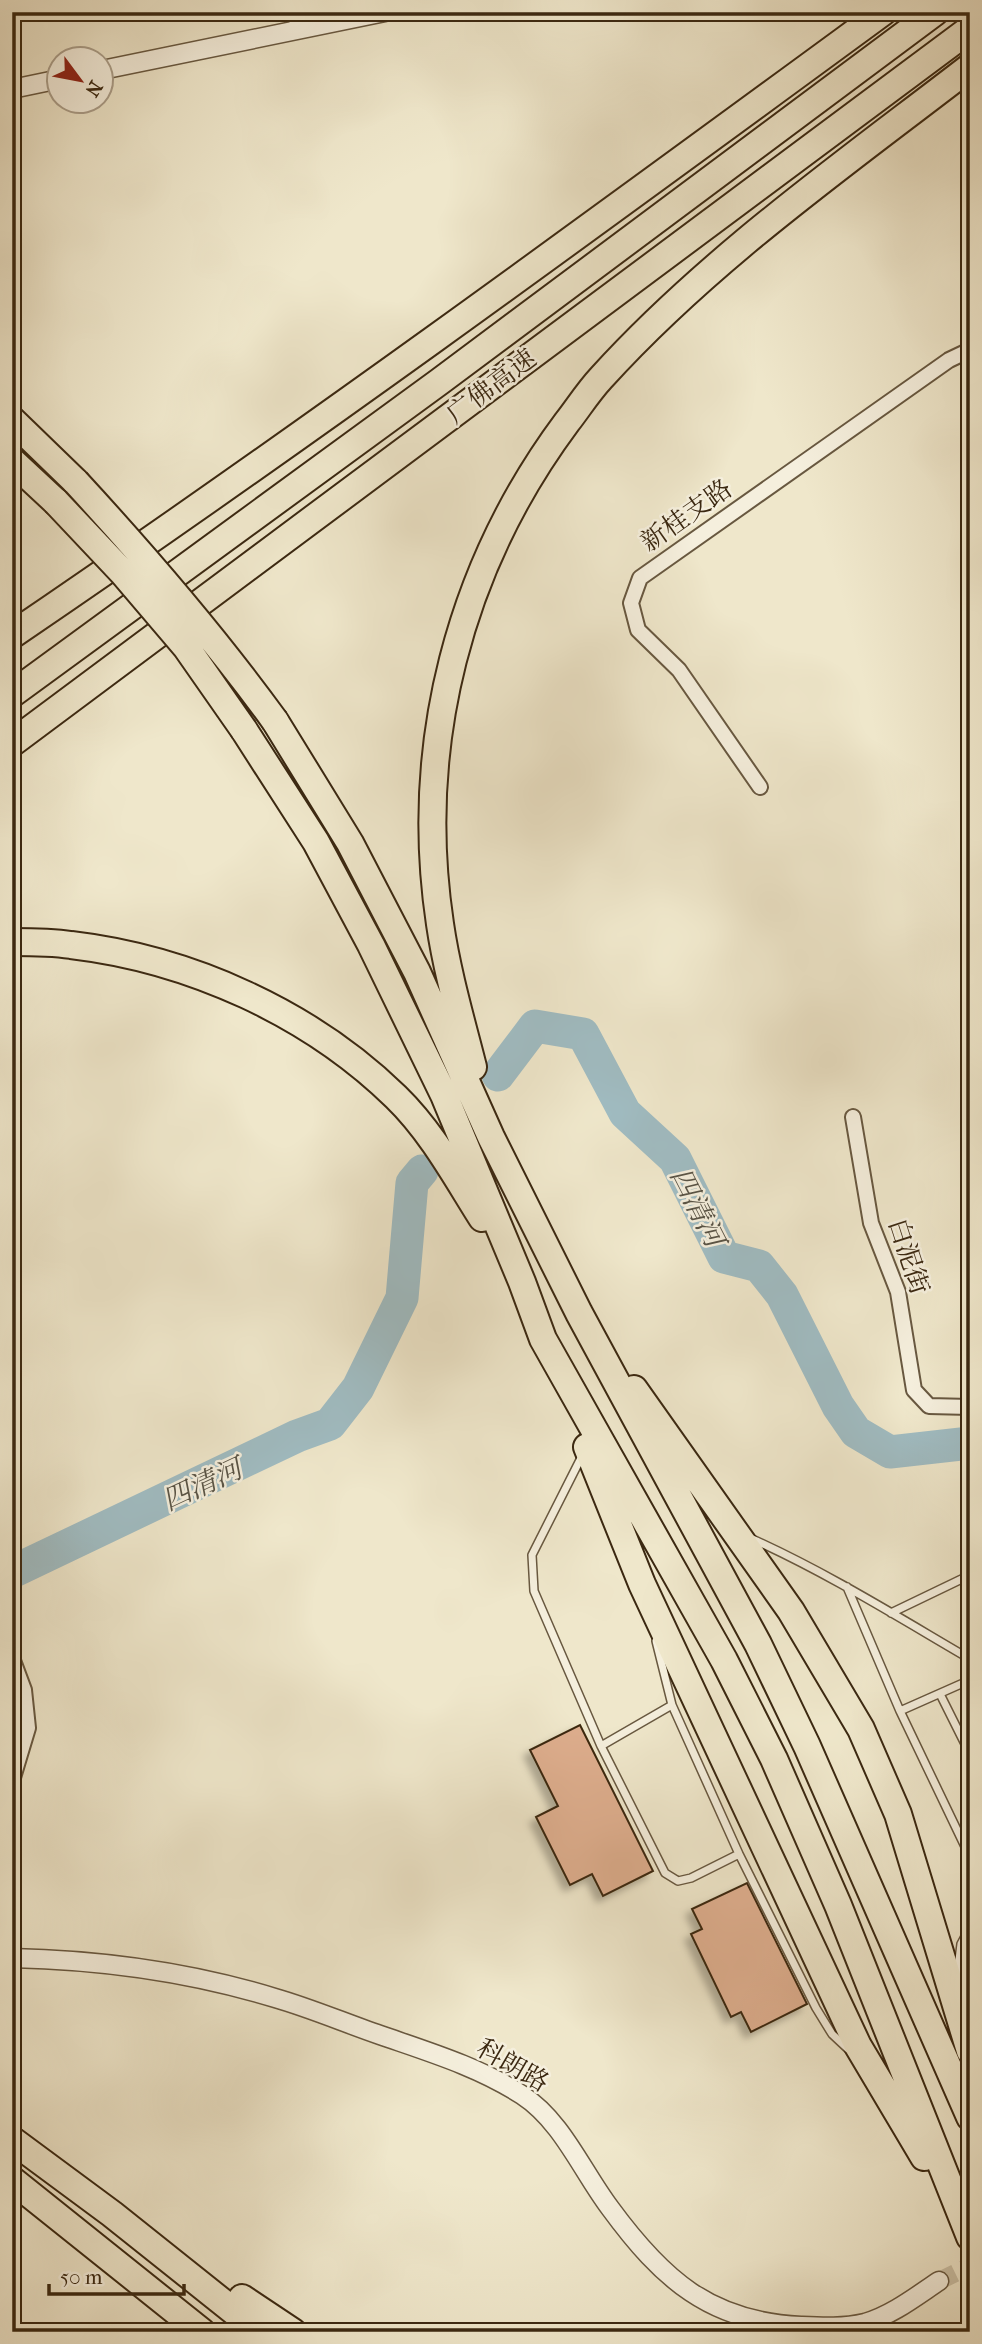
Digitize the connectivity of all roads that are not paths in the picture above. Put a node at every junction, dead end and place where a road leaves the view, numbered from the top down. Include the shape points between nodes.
1 (385, 12) edge
2 (883, 12) edge
3 (936, 12) edge
4 (297, 21) edge
5 (970, 29) edge
6 (116, 66) edge
7 (970, 67) edge
8 (46, 82) edge
9 (12, 89) edge
10 (970, 350) edge
11 (12, 420) edge
12 (12, 461) edge
13 (12, 635) edge
14 (12, 694) edge
15 (12, 743) edge
16 (760, 787) dead end
17 (12, 942) edge
18 (853, 1117) dead end
19 (491, 1137) junction
20 (522, 1282) junction
21 (579, 1313) junction
22 (543, 1339) junction
23 (970, 1407) edge
24 (587, 1447) junction
25 (733, 1530) junction
26 (970, 1575) edge
27 (642, 1584) junction
28 (847, 1587) junction
29 (891, 1613) junction
30 (652, 1625) dead end
31 (655, 1638) dead end
32 (12, 1658) edge
33 (970, 1659) edge
34 (970, 1680) edge
35 (940, 1694) junction
36 (672, 1705) junction
37 (900, 1711) junction
38 (601, 1746) junction
39 (970, 1754) edge
40 (12, 1781) edge
41 (739, 1854) junction
42 (970, 1857) edge
43 (970, 1927) edge
44 (12, 1958) edge
45 (954, 2001) junction
46 (970, 2051) edge
47 (878, 2079) junction
48 (970, 2117) edge
49 (12, 2140) edge
50 (12, 2180) edge
51 (112, 2214) junction
52 (968, 2234) edge
53 (939, 2281) tunnel mouth
54 (202, 2332) edge
55 (260, 2332) edge
56 (293, 2332) edge

1 - 4 street
2 - 13 highway via 366,390
3 - 14 highway, 广佛高速
4 - 6 street
5 - 15 highway, 广佛高速
7 - 19 highway via 770,221 666,312 599,380 546,450 478,577 442,707 433,774 433,850 440,925
8 - 9 street
10 - 16 street, 新桂支路 via 949,360 640,578 631,603 638,630 679,670
11 - 19 highway, bridge via 147,559 275,722 350,843 417,972
12 - 20 highway, bridge via 123,573 186,647 316,842 444,1095
17 - 20 highway via 70,944 169,965 274,1009 317,1035 397,1098 432,1139
18 - 23 street, 白泥街 via 871,1223 898,1292 914,1390 929,1406
19 - 21 highway
20 - 22 highway
21 - 25 highway
21 - 48 highway via 758,1644
22 - 24 highway
22 - 52 highway via 724,1660 774,1759 838,1905
24 - 27 highway
24 - 38 lane via 532,1555 534,1591
25 - 28 lane
25 - 45 highway via 791,1611 861,1728 898,1814
26 - 29 lane
27 - 30 lane
27 - 47 highway via 858,2046
28 - 29 lane
28 - 37 lane
29 - 33 lane
31 - 36 lane
32 - 40 street via 24,1690 28,1728
34 - 35 lane
35 - 37 lane
35 - 39 lane
36 - 38 lane
36 - 41 lane
37 - 42 lane
38 - 41 lane via 664,1872 678,1881 691,1878
41 - 47 lane via 832,2034
43 - 45 lane via 961,1944
44 - 53 street, 科朗路 via 137,1968 276,1998 490,2077 544,2113 610,2208 660,2266 683,2288 729,2313 778,2325 839,2327 890,2313
45 - 46 highway
47 - 52 highway
49 - 51 highway
50 - 54 highway
51 - 55 highway
51 - 56 highway

